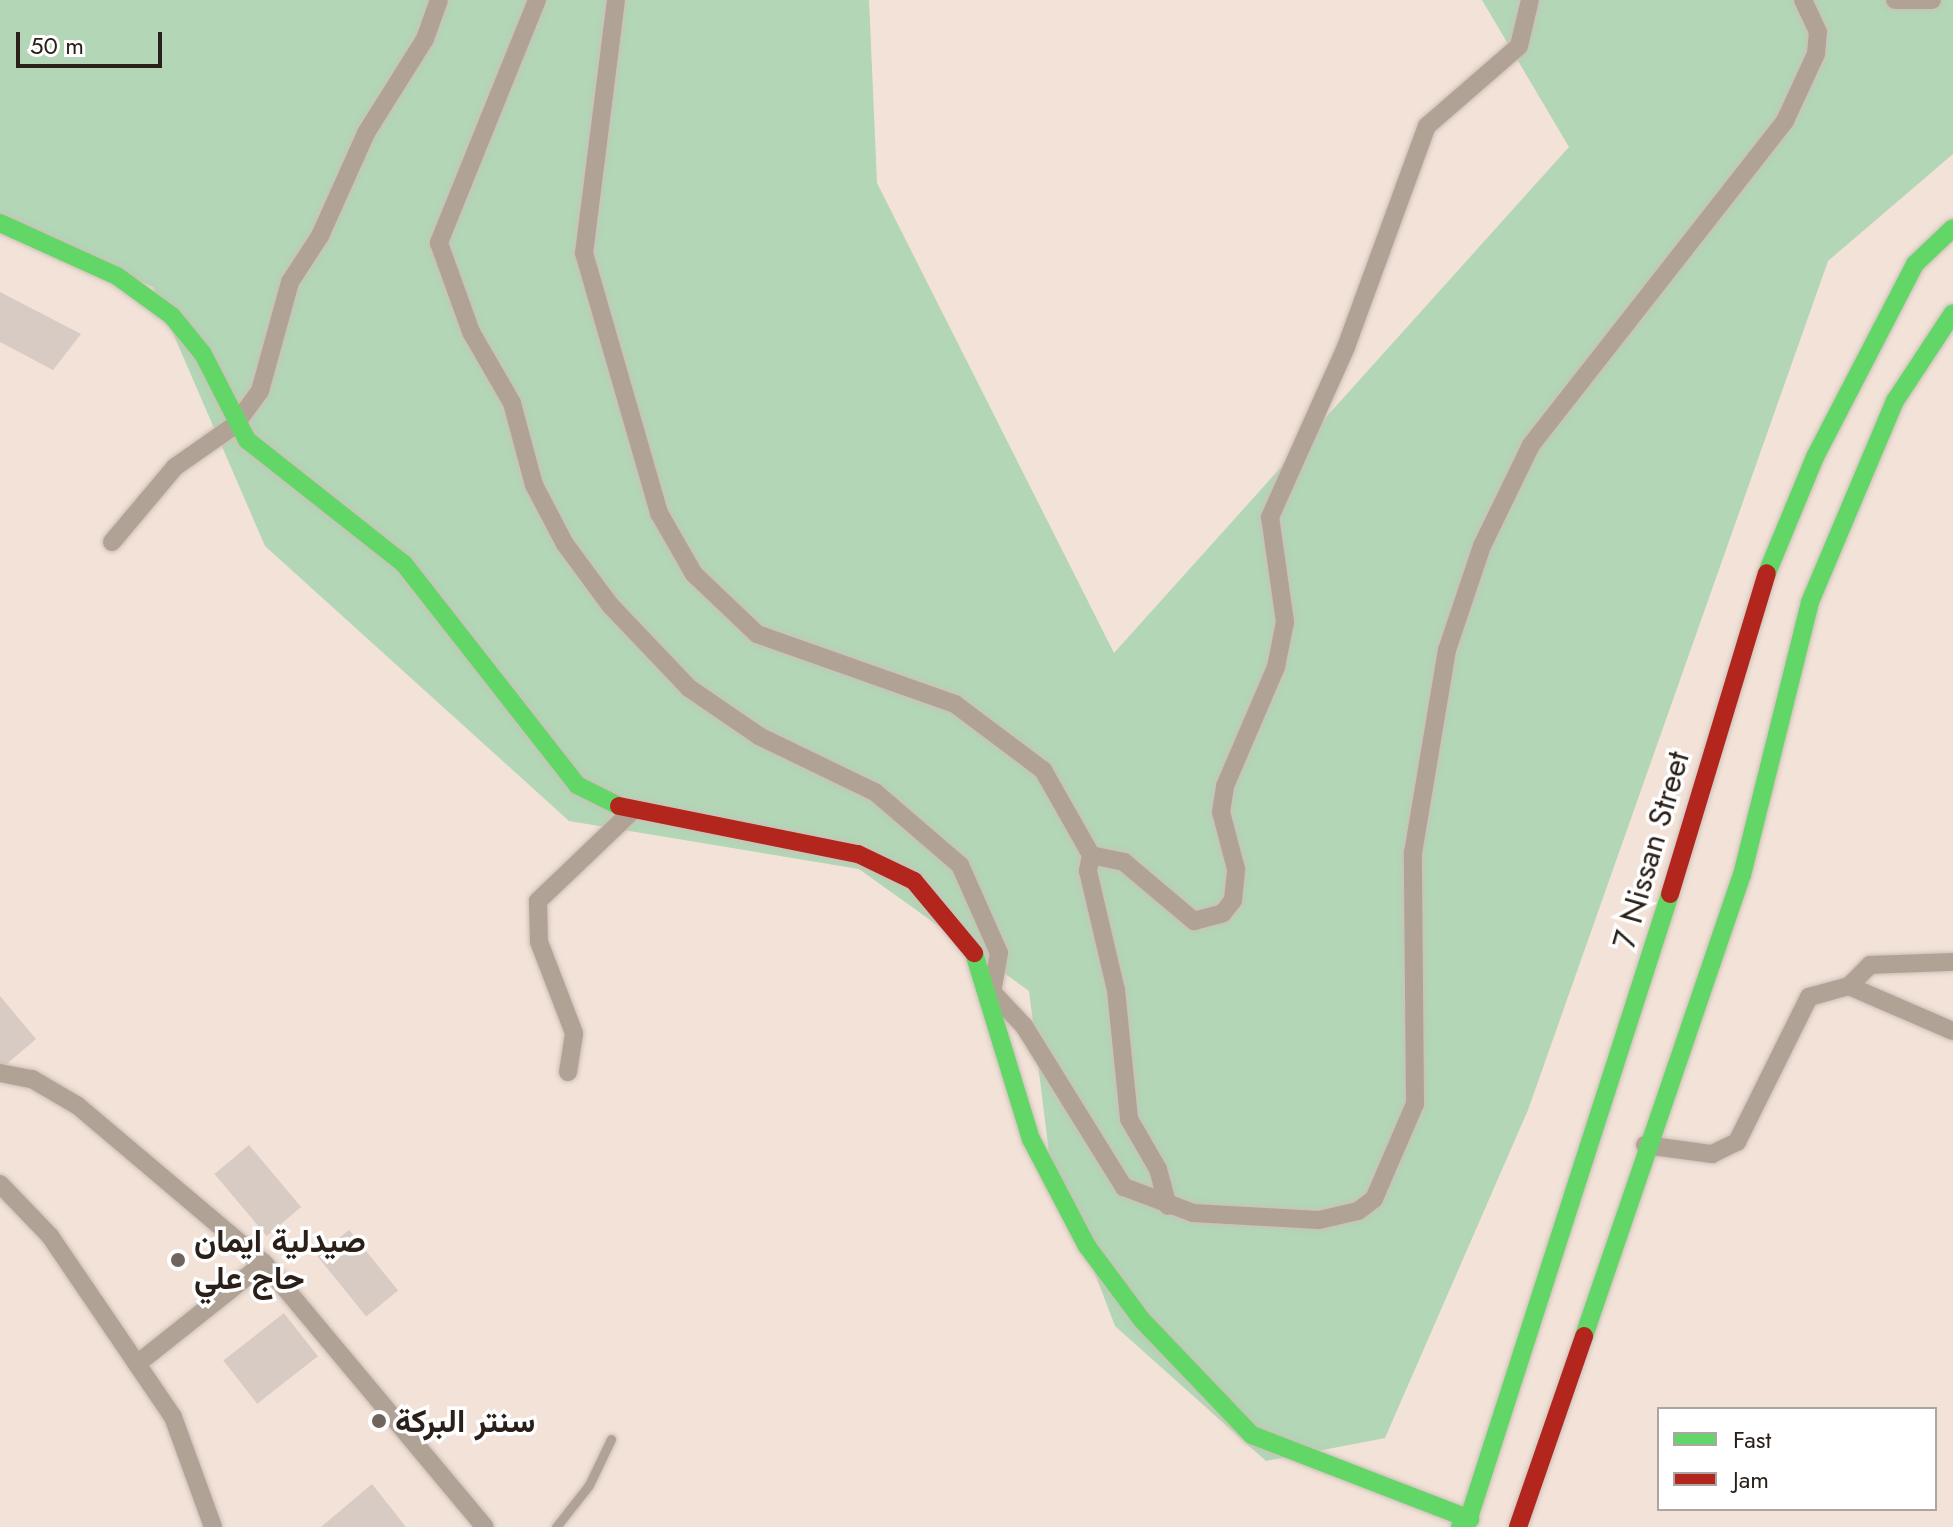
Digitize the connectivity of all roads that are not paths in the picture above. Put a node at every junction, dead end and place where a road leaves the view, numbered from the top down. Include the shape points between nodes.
1 (439, 0) edge
2 (537, 0) edge
3 (616, 0) edge
4 (1530, 0) edge
5 (1803, 0) edge
6 (1895, 0) edge
7 (1932, 0) edge
8 (0, 223) edge
9 (1953, 228) edge
10 (1953, 313) edge
11 (235, 425) junction
12 (112, 542) dead end
13 (631, 812) junction
14 (1091, 855) junction
15 (1953, 962) edge
16 (1849, 986) junction
17 (992, 992) junction
18 (1953, 1031) edge
19 (568, 1072) dead end
20 (0, 1073) edge
21 (1645, 1145) junction
22 (0, 1184) edge
23 (1168, 1206) junction
24 (264, 1263) junction
25 (137, 1364) junction
26 (611, 1439) dead end
27 (1466, 1524) edge
28 (213, 1527) edge
29 (485, 1527) edge
30 (556, 1527) edge
31 (1518, 1527) edge

1 - 11 street via 425,39 366,133 320,236 290,282 263,382
2 - 17 street via 439,243 471,332 512,403 544,509 610,605 689,688 759,736 875,792 944,847 976,893 994,938 998,974
3 - 14 street via 584,253 644,468 674,544 714,598 757,634 955,704 1023,751 1060,796
4 - 14 street via 1519,46 1427,126 1346,347 1270,517 1285,622 1276,667 1225,786 1221,812 1236,869 1233,900 1223,913 1194,921 1124,862
5 - 23 street via 1818,32 1816,54 1785,121 1531,445 1482,546 1447,650 1424,771 1409,891 1415,1104 1391,1172 1374,1199 1342,1217 1211,1215
6 - 7 street
8 - 11 main road via 151,297 203,354
9 - 27 main road, 7 Nissan Street via 1915,264 1815,457 1765,579 1589,1163
10 - 21 main road via 1895,401 1810,602 1742,875
11 - 12 street via 175,467
11 - 13 main road via 380,540 561,769 592,796
13 - 17 main road via 893,866 933,898 978,958
13 - 19 street via 538,901 539,942 574,1033
14 - 23 street via 1088,871 1116,990 1129,1119 1158,1169
15 - 16 street via 1870,965
16 - 18 street
16 - 21 street via 1809,997 1737,1142 1712,1154
17 - 23 street via 1024,1026 1124,1187
17 - 27 main road via 1020,1109 1066,1211 1107,1278 1197,1381 1270,1447
20 - 24 street via 32,1079 78,1106
21 - 31 main road
22 - 25 street via 50,1236
24 - 25 street
24 - 29 street
25 - 28 street via 173,1417
26 - 30 lane via 589,1485

